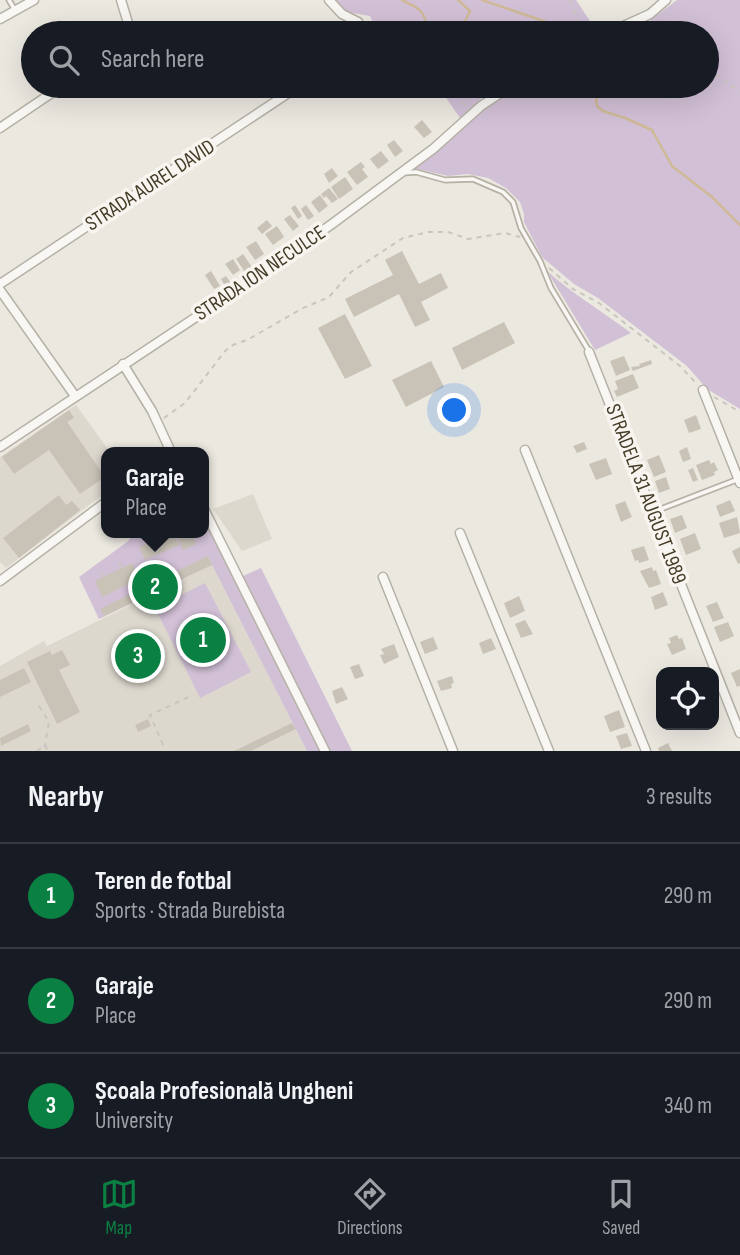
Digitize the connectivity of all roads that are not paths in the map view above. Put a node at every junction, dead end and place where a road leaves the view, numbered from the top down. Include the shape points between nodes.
1 (9, 0) edge
2 (34, 0) edge
3 (121, 0) edge
4 (329, 0) edge
5 (666, 0) edge
6 (16, 10) junction
7 (0, 19) edge
8 (127, 21) edge
9 (356, 21) edge
10 (635, 21) edge
11 (44, 98) edge
12 (281, 98) edge
13 (493, 98) edge
14 (0, 128) edge
15 (401, 173) junction
16 (0, 284) edge
17 (0, 290) edge
18 (589, 352) joint
19 (123, 364) junction
20 (703, 390) road end
21 (75, 397) junction
22 (0, 447) edge
23 (169, 447) edge
24 (525, 450) dead end
25 (739, 481) edge
26 (101, 506) edge
27 (653, 512) junction
28 (209, 519) edge
29 (460, 533) dead end
30 (383, 577) dead end
31 (0, 581) edge
32 (740, 733) edge
33 (325, 751) edge
34 (453, 751) edge
35 (550, 751) edge
36 (646, 751) edge

1 - 6 lane
2 - 6 street
3 - 8 street
4 - 9 street
5 - 10 street
6 - 7 street
11 - 14 street
12 - 16 street, STRADA AUREL DAVID
13 - 15 street, STRADA ION NECULCE
15 - 18 lane, STRADELA 31 AUGUST 1989 via 473,179 513,201 551,288
15 - 19 street, STRADA ION NECULCE via 258,276
17 - 21 street
18 - 27 street, STRADELA 31 AUGUST 1989
19 - 21 street, STRADA ION NECULCE
19 - 23 street
20 - 25 street
21 - 22 street, STRADA ION NECULCE
24 - 36 street
25 - 27 lane
26 - 31 street
27 - 32 street, STRADELA 31 AUGUST 1989
28 - 33 street
29 - 35 street
30 - 34 street

